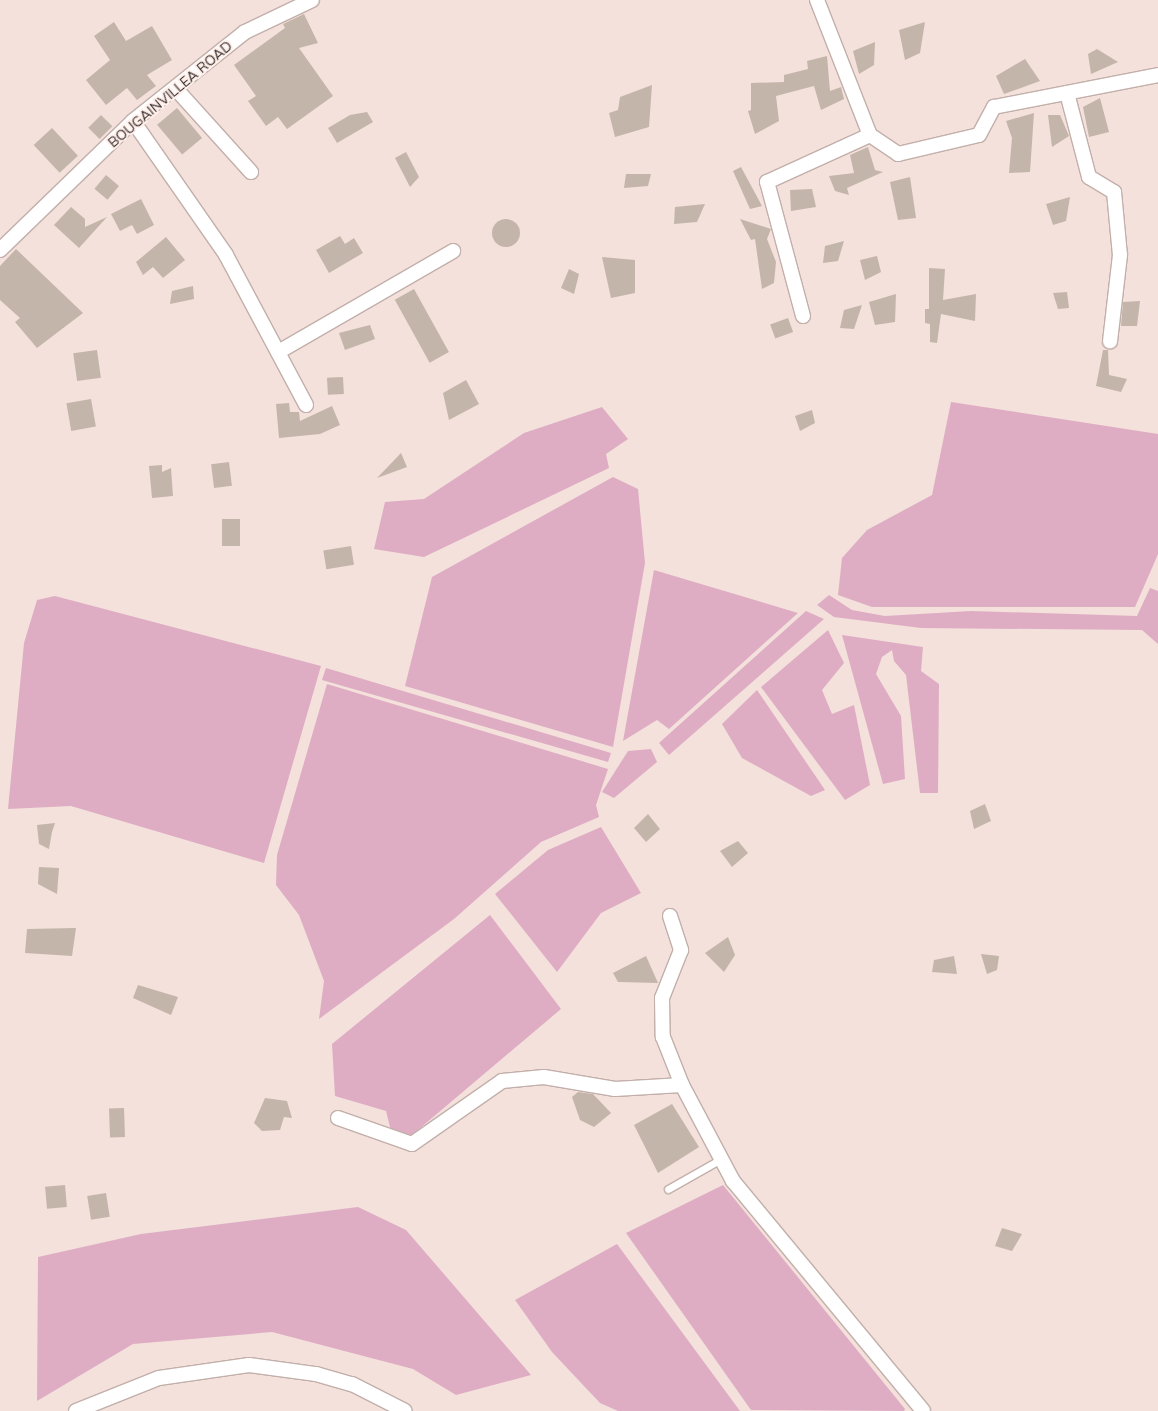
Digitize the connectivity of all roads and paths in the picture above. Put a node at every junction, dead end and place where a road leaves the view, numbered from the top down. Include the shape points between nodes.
1 (312, 0) edge
2 (817, 0) edge
3 (1158, 75) edge
4 (176, 89) junction
5 (1067, 93) junction
6 (133, 121) junction
7 (870, 135) junction
8 (251, 172) dead end
9 (0, 250) edge
10 (453, 251) dead end
11 (803, 316) dead end
12 (1110, 341) dead end
13 (280, 351) junction
14 (306, 405) dead end
15 (670, 916) dead end
16 (682, 1085) junction
17 (338, 1118) dead end
18 (721, 1159) junction
19 (668, 1189) dead end
20 (76, 1411) edge
21 (405, 1411) edge
22 (923, 1411) edge

1 - 4 street, BOUGAINVILLEA ROAD via 245,32
2 - 7 street
3 - 5 street
4 - 6 street, BOUGAINVILLEA ROAD
4 - 8 street
5 - 7 street via 994,107 979,135 907,155 888,149
5 - 12 street via 1090,176 1114,192 1120,255
6 - 9 street, BOUGAINVILLEA ROAD
6 - 13 street via 226,255
7 - 11 street via 767,182
10 - 13 street
13 - 14 street
15 - 16 street via 681,950 662,998 663,1037
16 - 17 street via 615,1089 544,1077 502,1081 412,1144
16 - 18 street
18 - 19 lane
18 - 22 street via 753,1208
20 - 21 street via 159,1378 249,1365 316,1374 352,1384

